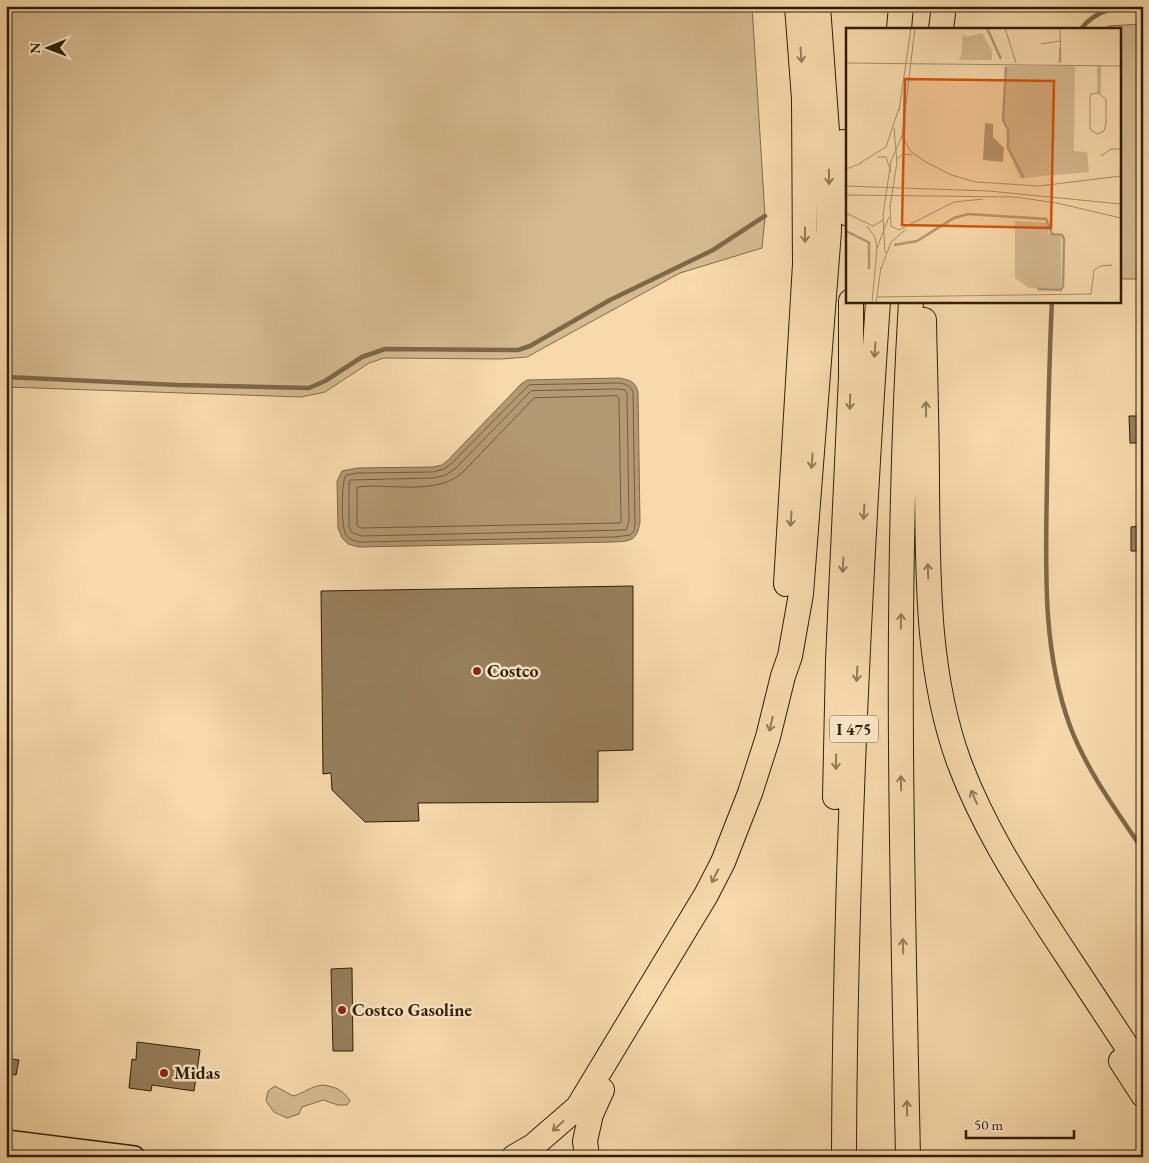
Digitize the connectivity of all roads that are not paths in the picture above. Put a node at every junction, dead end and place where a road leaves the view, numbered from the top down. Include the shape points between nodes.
1 (797, 6) edge
2 (818, 6) edge
3 (828, 6) edge
4 (901, 6) edge
5 (944, 6) edge
6 (899, 28) edge
7 (941, 28) edge
8 (846, 189) edge
9 (851, 302) edge
10 (878, 302) edge
11 (911, 302) edge
12 (924, 302) edge
13 (783, 676) junction
14 (996, 841) junction
15 (653, 984) junction
16 (1143, 1071) edge
17 (1143, 1095) edge
18 (6, 1141) edge
19 (6, 1156) edge
20 (12, 1157) edge
21 (134, 1157) edge
22 (514, 1157) edge
23 (587, 1157) edge
24 (840, 1157) edge
25 (844, 1157) edge
26 (908, 1157) edge

1 -> 13 highway via 804,99 806,264
2 -> 13 highway via 828,145 829,231 801,594 790,656
3 - 8 highway
4 - 6 highway
5 - 7 highway
9 -> 24 highway via 834,900
10 -> 25 highway, I 475 via 865,493 851,799
26 -> 11 highway, I 475 via 900,687 902,484
14 -> 12 highway via 976,802 946,721 932,636
13 -> 15 highway via 750,793 722,862
14 - 16 highway
14 - 17 highway via 1036,926
15 -> 22 highway via 578,1108 533,1146
15 - 23 highway via 591,1114 585,1141
18 - 21 main road
19 - 20 main road

